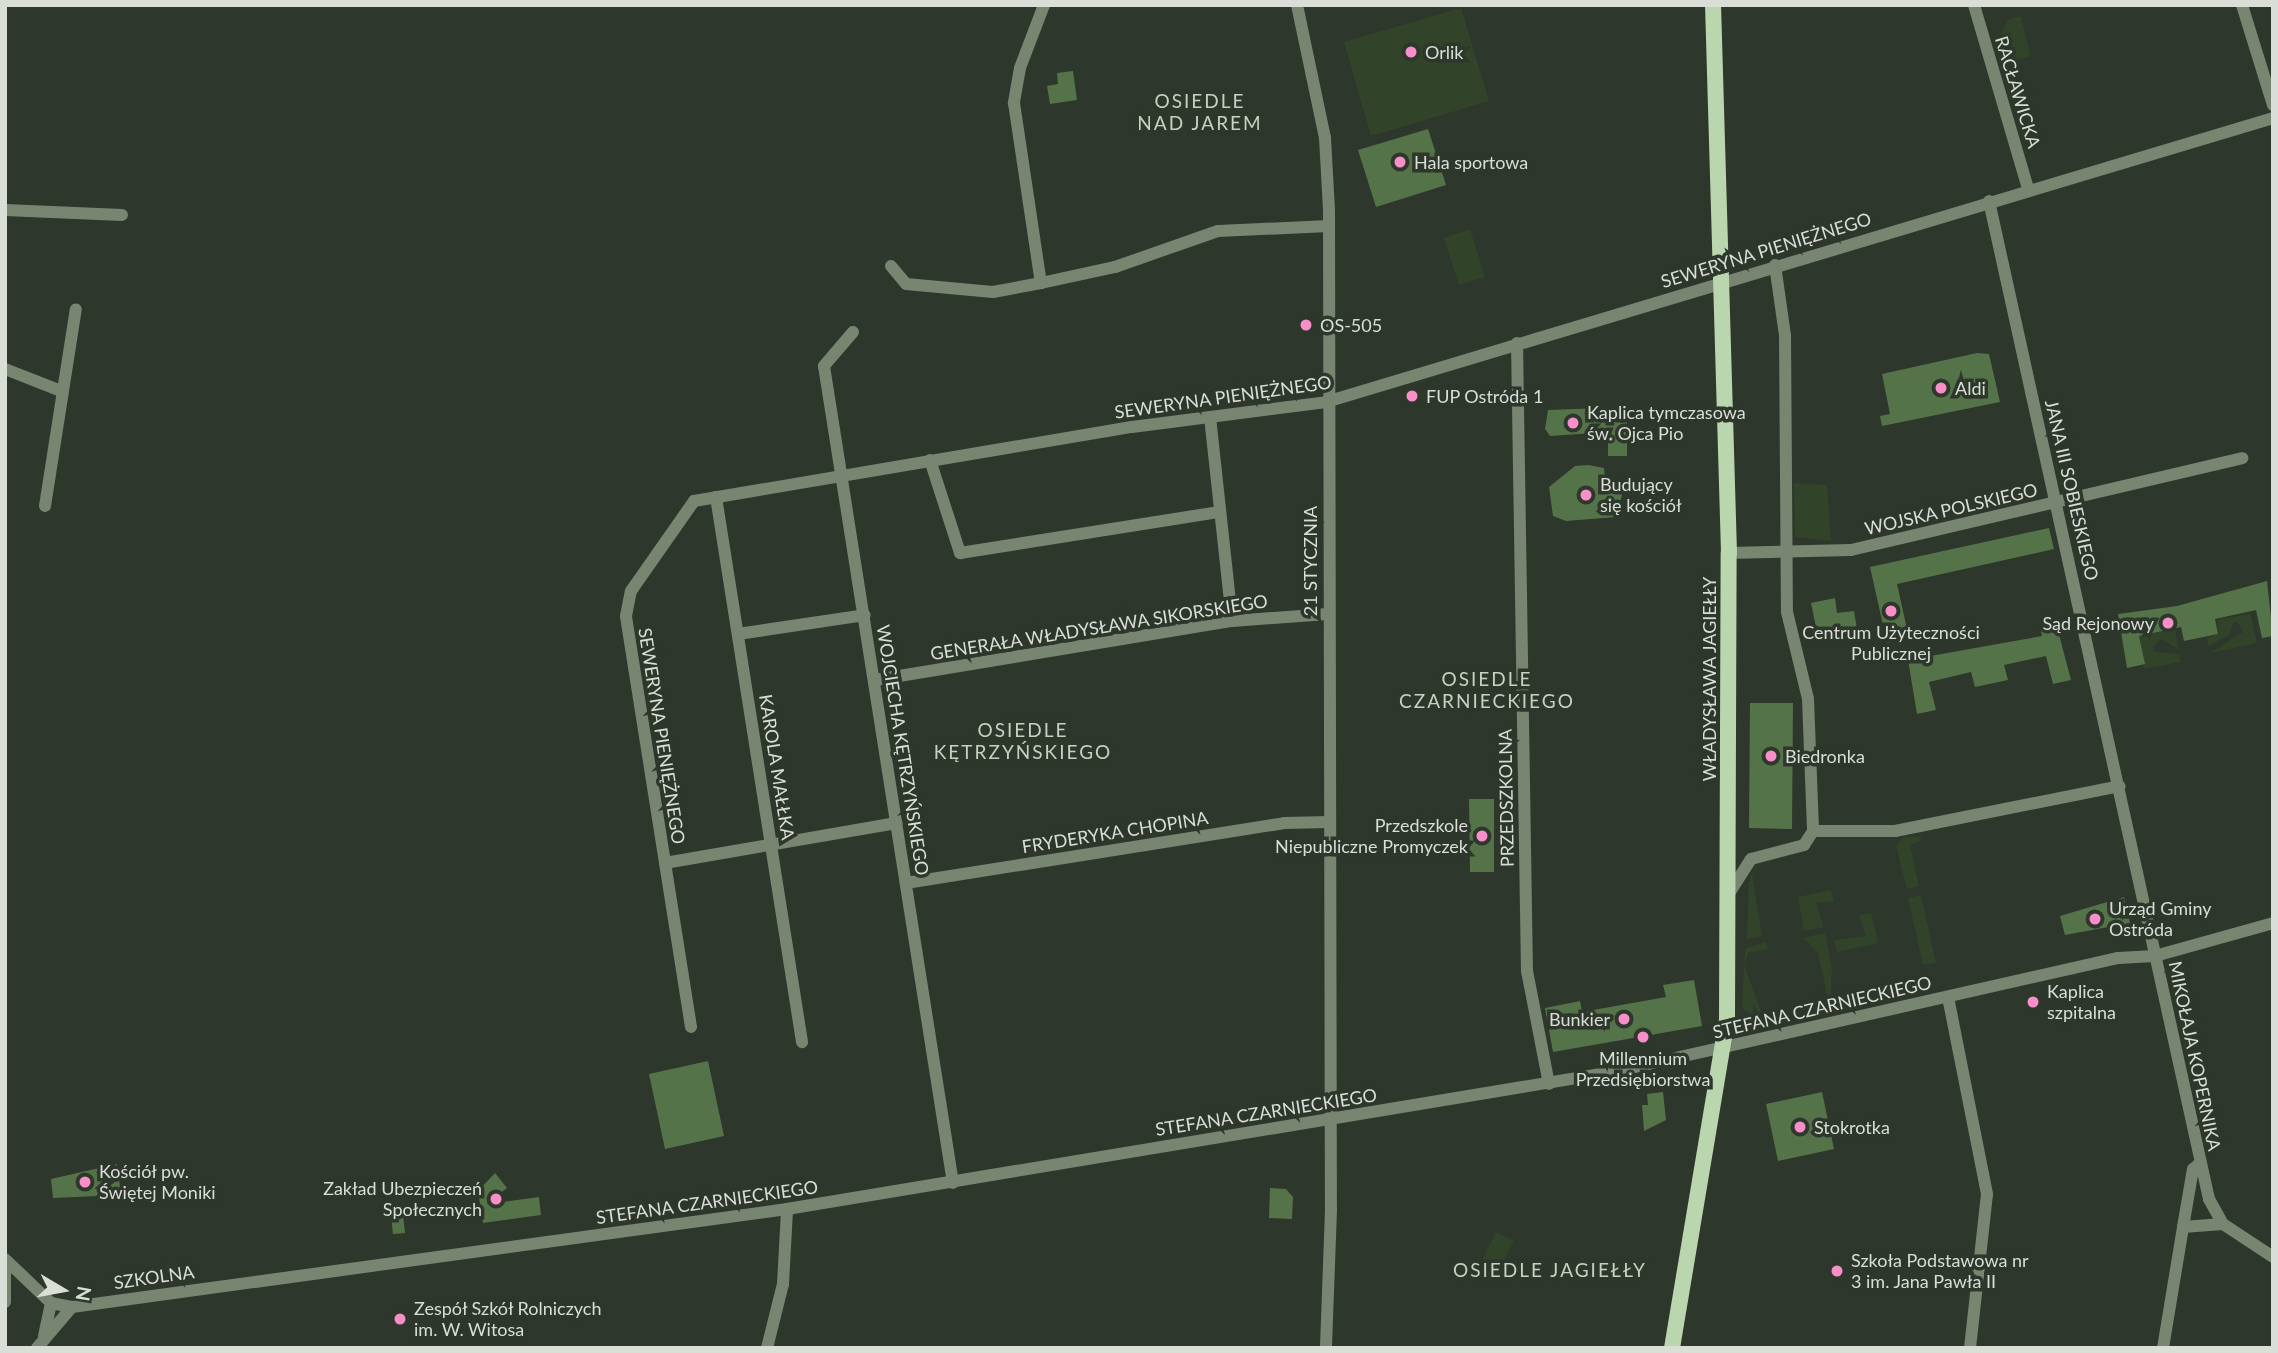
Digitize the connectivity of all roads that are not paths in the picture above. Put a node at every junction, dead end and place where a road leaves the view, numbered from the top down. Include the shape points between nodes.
1 (1044, 5) edge
2 (1297, 5) edge
3 (1713, 5) edge
4 (1974, 5) edge
5 (2242, 5) edge
6 (2273, 105) edge
7 (2273, 118) edge
8 (2028, 189) junction
9 (1989, 201) junction
10 (5, 210) edge
11 (122, 215) dead end
12 (1329, 226) junction
13 (1775, 265) junction
14 (891, 267) dead end
15 (1725, 280) junction
16 (1041, 283) junction
17 (76, 309) dead end
18 (853, 332) dead end
19 (1517, 342) junction
20 (5, 369) edge
21 (61, 391) junction
22 (1326, 402) junction
23 (1210, 417) junction
24 (2242, 458) dead end
25 (930, 460) junction
26 (843, 475) junction
27 (716, 497) junction
28 (2056, 503) junction
29 (45, 506) dead end
30 (1220, 512) junction
31 (1729, 553) junction
32 (1790, 553) junction
33 (1328, 614) junction
34 (865, 615) junction
35 (1232, 621) junction
36 (738, 634) junction
37 (875, 680) junction
38 (2120, 786) junction
39 (1330, 822) junction
40 (897, 823) junction
41 (1813, 831) junction
42 (771, 844) junction
43 (665, 863) junction
44 (906, 883) junction
45 (1727, 898) junction
46 (2273, 923) edge
47 (2155, 956) junction
48 (1948, 997) junction
49 (691, 1027) dead end
50 (802, 1042) dead end
51 (1725, 1047) junction
52 (1549, 1084) junction
53 (1330, 1119) junction
54 (2200, 1163) junction
55 (953, 1183) junction
56 (787, 1209) junction
57 (2223, 1224) junction
58 (2183, 1227) junction
59 (2273, 1257) edge
60 (5, 1261) edge
61 (254, 1280) joint
62 (30, 1286) junction
63 (7, 1297) edge
64 (51, 1303) junction
65 (72, 1307) junction
66 (40, 1342) edge
67 (767, 1348) edge
68 (1326, 1348) edge
69 (1672, 1348) edge
70 (1970, 1348) edge
71 (2163, 1348) edge

1 - 16 street via 1020,68 1014,103
2 - 12 street, 21 STYCZNIA via 1325,138
3 - 15 main road, WŁADYSŁAWA JAGIEŁŁY
4 - 8 street, RACŁAWICKA
5 - 6 street
7 - 8 street, SEWERYNA PIENIĘŻNEGO
8 - 9 street, SEWERYNA PIENIĘŻNEGO
9 - 13 street, SEWERYNA PIENIĘŻNEGO
9 - 28 street, JANA III SOBIESKIEGO
10 - 11 street
12 - 16 street via 1218,231 1115,267
12 - 22 street, 21 STYCZNIA
13 - 15 street, SEWERYNA PIENIĘŻNEGO
13 - 32 street via 1785,335
14 - 16 street via 905,284 993,292
15 - 19 street, SEWERYNA PIENIĘŻNEGO
15 - 31 main road, WŁADYSŁAWA JAGIEŁŁY
17 - 21 street
18 - 26 street, WOJCIECHA KĘTRZYŃSKIEGO via 824,366
19 - 22 street, SEWERYNA PIENIĘŻNEGO
19 - 52 street, PRZEDSZKOLNA via 1527,971
20 - 21 street
21 - 29 street
22 - 23 street, SEWERYNA PIENIĘŻNEGO
22 - 33 street, 21 STYCZNIA
23 - 25 street, SEWERYNA PIENIĘŻNEGO
23 - 30 street
24 - 28 street, WOJSKA POLSKIEGO
25 - 26 street, SEWERYNA PIENIĘŻNEGO
25 - 30 street via 960,553
26 - 27 street, SEWERYNA PIENIĘŻNEGO
26 - 34 street, WOJCIECHA KĘTRZYŃSKIEGO
27 - 36 street, KAROLA MAŁŁKA
27 - 43 street, SEWERYNA PIENIĘŻNEGO via 694,501 631,591 626,616 628,654
28 - 32 street, WOJSKA POLSKIEGO via 1851,550
28 - 38 street, JANA III SOBIESKIEGO
30 - 35 street
31 - 32 street, WOJSKA POLSKIEGO
31 - 45 main road, WŁADYSŁAWA JAGIEŁŁY
32 - 41 street via 1787,612 1808,699
33 - 35 street, GENERAŁA WŁADYSŁAWA SIKORSKIEGO
33 - 39 street, 21 STYCZNIA
34 - 36 street
34 - 37 street, WOJCIECHA KĘTRZYŃSKIEGO
35 - 37 street, GENERAŁA WŁADYSŁAWA SIKORSKIEGO
36 - 42 street, KAROLA MAŁŁKA
37 - 40 street, WOJCIECHA KĘTRZYŃSKIEGO
38 - 41 street via 1895,831
38 - 47 street, JANA III SOBIESKIEGO
39 - 44 street, FRYDERYKA CHOPINA via 1284,823
39 - 53 street, 21 STYCZNIA
40 - 42 street
40 - 44 street, WOJCIECHA KĘTRZYŃSKIEGO
41 - 45 street via 1804,845 1751,859
42 - 43 street
42 - 50 street, KAROLA MAŁŁKA
43 - 49 street, SEWERYNA PIENIĘŻNEGO
44 - 55 street, WOJCIECHA KĘTRZYŃSKIEGO
45 - 51 main road, WŁADYSŁAWA JAGIEŁŁY
46 - 47 street, STEFANA CZARNIECKIEGO
47 - 48 street, STEFANA CZARNIECKIEGO via 2118,958
47 - 54 street, MIKOŁAJA KOPERNIKA
48 - 51 street, STEFANA CZARNIECKIEGO
48 - 70 street via 1987,1194
51 - 52 street, STEFANA CZARNIECKIEGO
51 - 69 main road, WŁADYSŁAWA JAGIEŁŁY
52 - 53 street, STEFANA CZARNIECKIEGO
53 - 55 street, STEFANA CZARNIECKIEGO
53 - 68 street, 21 STYCZNIA
54 - 57 street, MIKOŁAJA KOPERNIKA
54 - 58 street, MIKOŁAJA KOPERNIKA via 2193,1169
55 - 56 street, STEFANA CZARNIECKIEGO
56 - 61 street, STEFANA CZARNIECKIEGO
56 - 67 street via 783,1284
57 - 58 street
57 - 59 street
58 - 71 street, MIKOŁAJA KOPERNIKA
60 - 62 street
60 - 63 street
61 - 65 street, SZKOLNA
62 - 63 street
62 - 64 street
64 - 65 street, SZKOLNA
64 - 66 street
65 - 66 street

